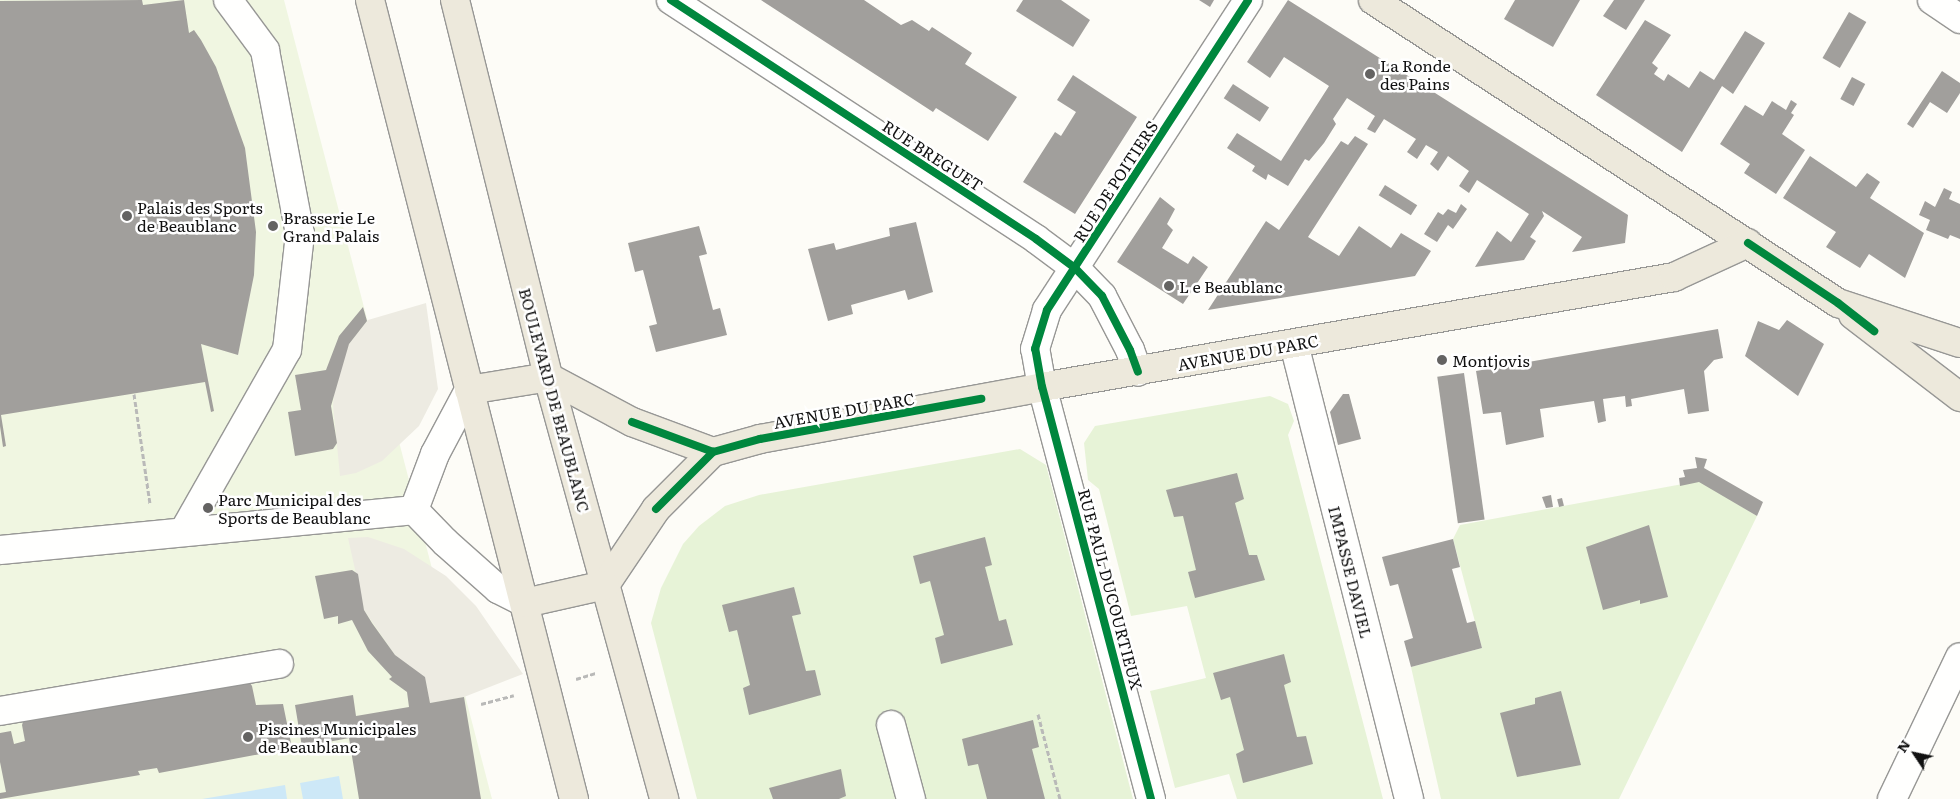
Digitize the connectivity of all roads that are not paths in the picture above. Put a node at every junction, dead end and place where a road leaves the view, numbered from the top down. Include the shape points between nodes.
1 (228, 0) edge
2 (370, 0) edge
3 (455, 0) edge
4 (671, 0) edge
5 (1248, 0) edge
6 (1373, 0) edge
7 (1932, 0) edge
8 (1960, 19) edge
9 (1748, 243) junction
10 (1075, 268) junction
11 (1838, 303) junction
12 (1960, 342) edge
13 (1294, 344) junction
14 (1138, 372) junction
15 (548, 377) junction
16 (1042, 387) junction
17 (469, 390) junction
18 (1960, 397) edge
19 (713, 452) junction
20 (414, 510) junction
21 (184, 531) junction
22 (0, 550) edge
23 (605, 585) junction
24 (524, 603) junction
25 (1960, 657) edge
26 (279, 664) dead end
27 (0, 711) edge
28 (891, 725) dead end
29 (574, 799) edge
30 (664, 799) edge
31 (911, 799) edge
32 (1151, 799) edge
33 (1409, 799) edge
34 (1892, 799) edge

1 - 21 street via 265,50 300,234 287,350
2 - 17 main road
3 - 15 main road, BOULEVARD DE BEAUBLANC
4 - 10 street, RUE BREGUET via 1036,239
5 - 10 street, RUE DE POITIERS
6 - 9 main road
7 - 8 street
9 - 11 main road
9 - 13 main road, AVENUE DU PARC via 1674,277
10 - 14 street, RUE BREGUET via 1102,296
10 - 16 street, RUE DE POITIERS via 1047,310 1035,349
11 - 12 main road
11 - 18 main road
13 - 14 main road, AVENUE DU PARC
13 - 33 street, IMPASSE DAVIEL
14 - 16 main road, AVENUE DU PARC
15 - 17 main road
15 - 19 main road via 632,422
15 - 23 main road, BOULEVARD DE BEAUBLANC
16 - 19 main road, AVENUE DU PARC via 760,439
16 - 32 street, RUE PAUL DUCOURTIEUX
17 - 20 street via 435,454
17 - 24 main road
19 - 23 main road, AVENUE DU PARC via 656,509
20 - 21 street
20 - 24 street via 498,589
21 - 22 street
23 - 24 main road
23 - 30 main road, BOULEVARD DE BEAUBLANC
24 - 29 main road
25 - 34 street
26 - 27 street
28 - 31 street

